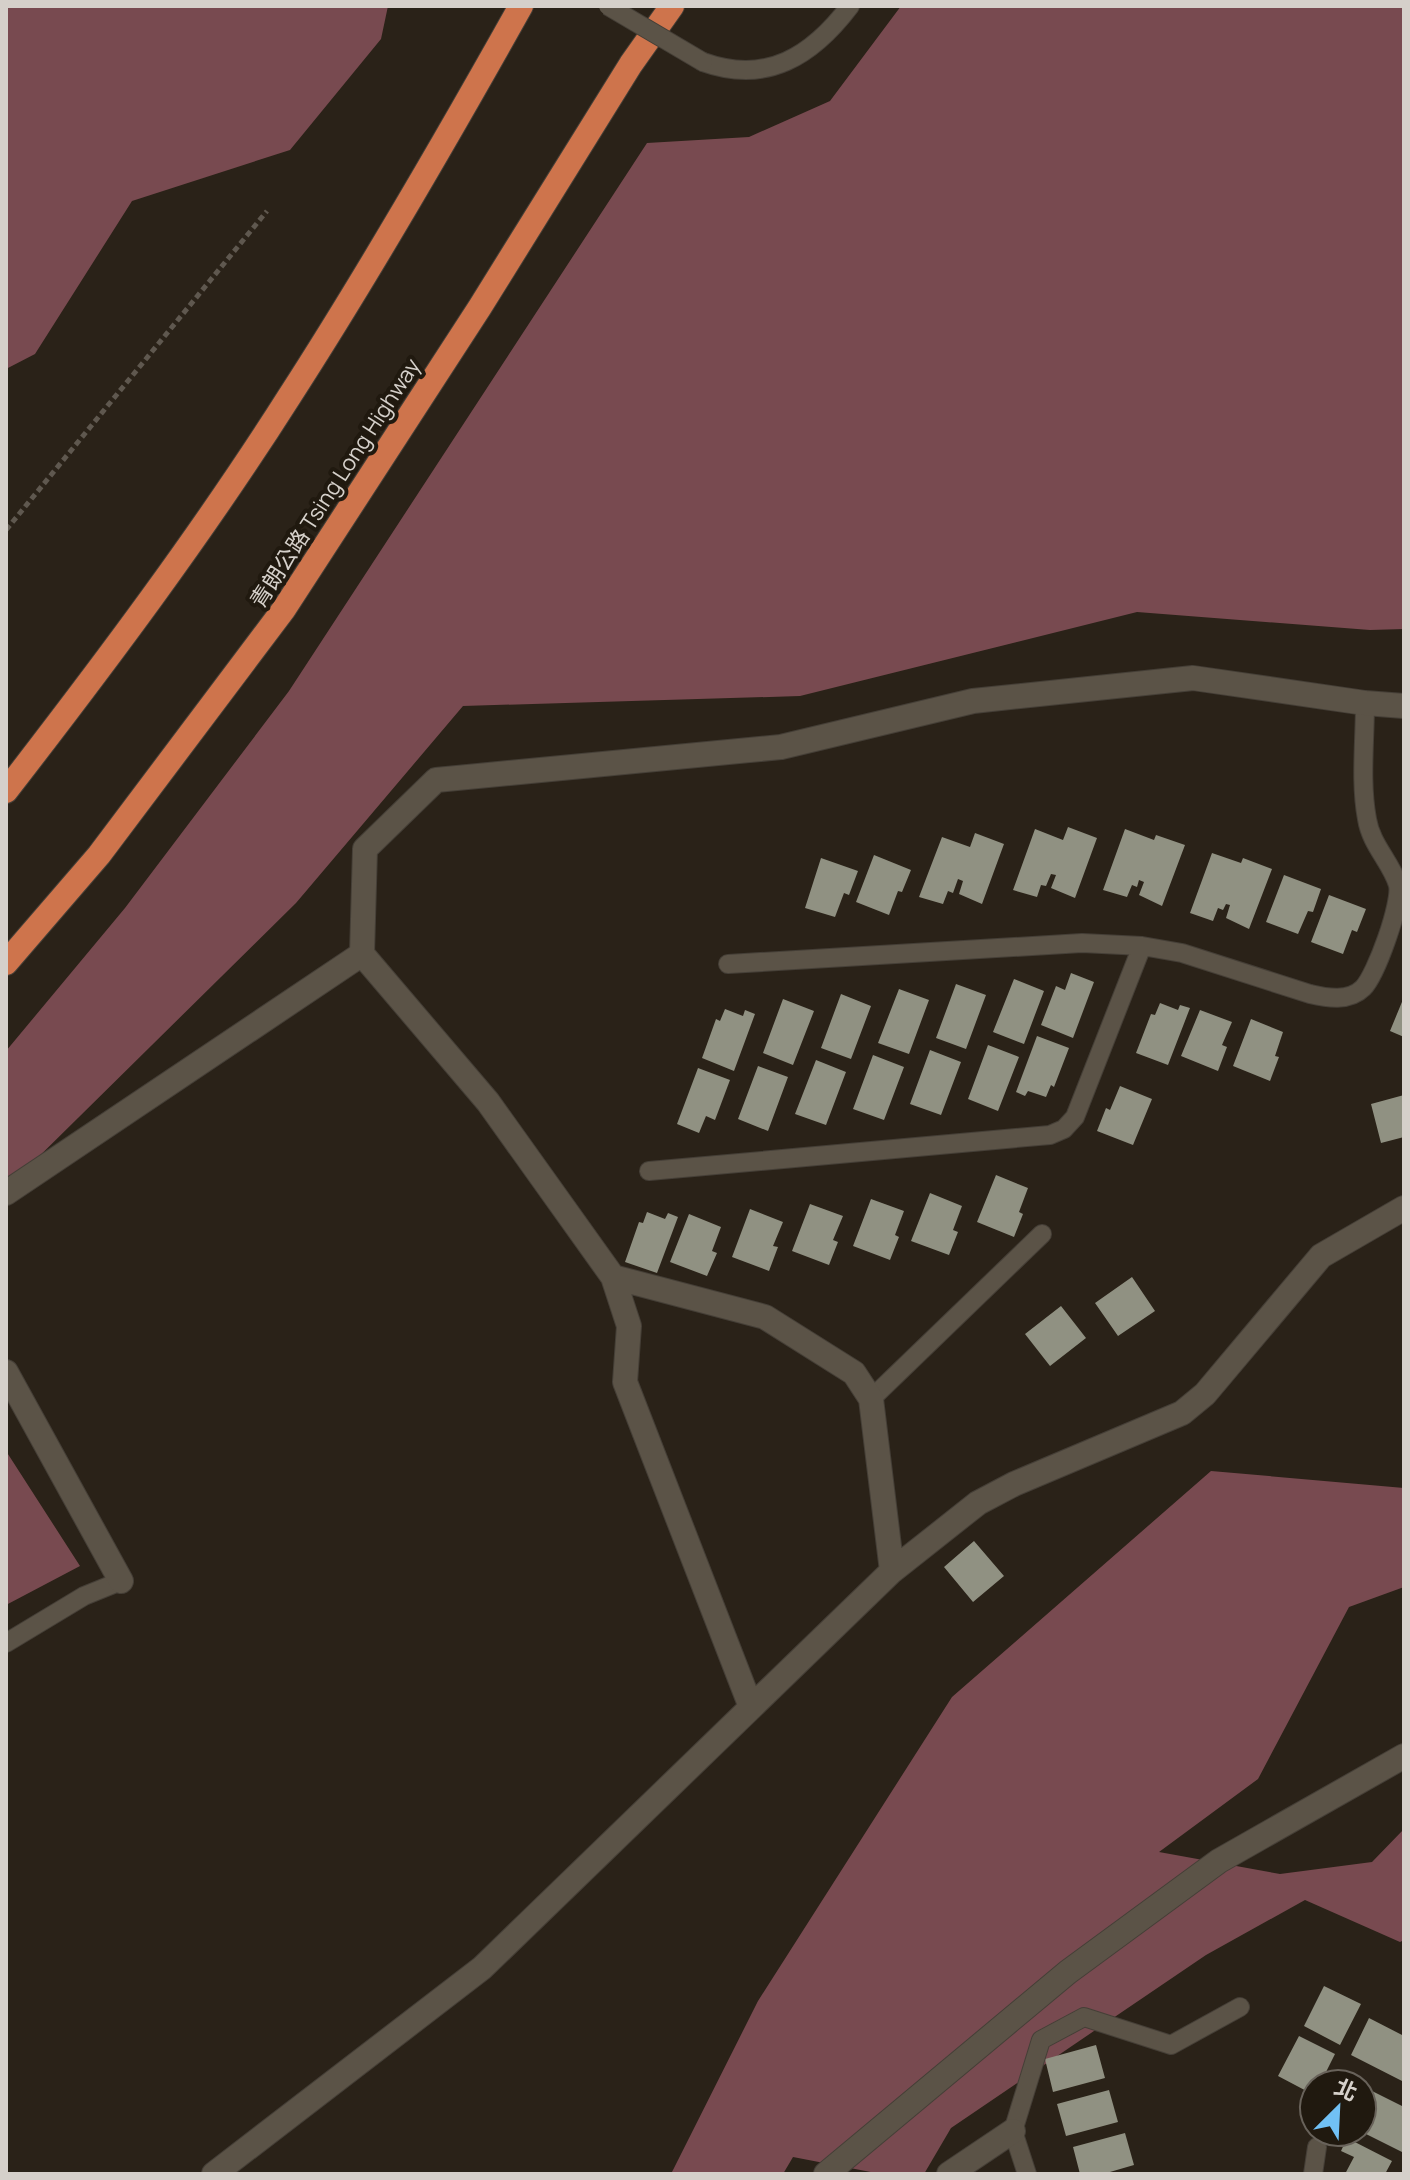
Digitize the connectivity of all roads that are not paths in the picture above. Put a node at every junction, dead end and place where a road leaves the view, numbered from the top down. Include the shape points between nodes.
1 (521, 6) edge
2 (608, 6) edge
3 (672, 6) edge
4 (850, 6) edge
5 (1365, 703) junction
6 (1404, 706) edge
7 (6, 791) edge
8 (1142, 946) junction
9 (362, 954) junction
10 (6, 963) edge
11 (728, 964) dead end
12 (649, 1171) dead end
13 (6, 1193) edge
14 (1404, 1208) edge
15 (1042, 1234) dead end
16 (613, 1277) junction
17 (6, 1372) edge
18 (871, 1399) junction
19 (892, 1571) junction
20 (121, 1581) joint
21 (6, 1643) edge
22 (751, 1707) junction
23 (1404, 1756) edge
24 (1240, 2007) dead end
25 (1013, 2131) junction
26 (1317, 2148) edge
27 (214, 2174) edge
28 (826, 2174) edge
29 (949, 2174) edge
30 (1027, 2174) edge
31 (1313, 2174) edge

1 - 7 highway via 370,270 288,400 107,660
2 - 4 lane, bridge via 703,62 736,70 785,62 814,47
3 - 10 highway, 青朗公路 Tsing Long Highway via 284,609 99,855
5 - 6 street
5 - 8 lane via 1367,819 1400,896 1363,988 1331,998 1212,961
5 - 9 street via 1193,678 973,701 781,747 436,780 365,849
8 - 11 lane via 1046,944
8 - 12 lane via 1075,1117 1064,1129 1050,1135
9 - 13 street
9 - 16 street via 488,1102
14 - 19 street via 1321,1256 1205,1394 1182,1413 995,1493
15 - 18 lane
16 - 18 street via 765,1317 854,1373
16 - 22 street via 629,1326 625,1382
17 - 20 street
18 - 19 street
19 - 22 street
20 - 21 lane via 84,1596
22 - 27 street via 482,1968
23 - 28 street via 1219,1861 1068,1972
24 - 25 lane via 1171,2045 1084,2017 1041,2040
25 - 29 street
25 - 30 lane
26 - 31 lane

